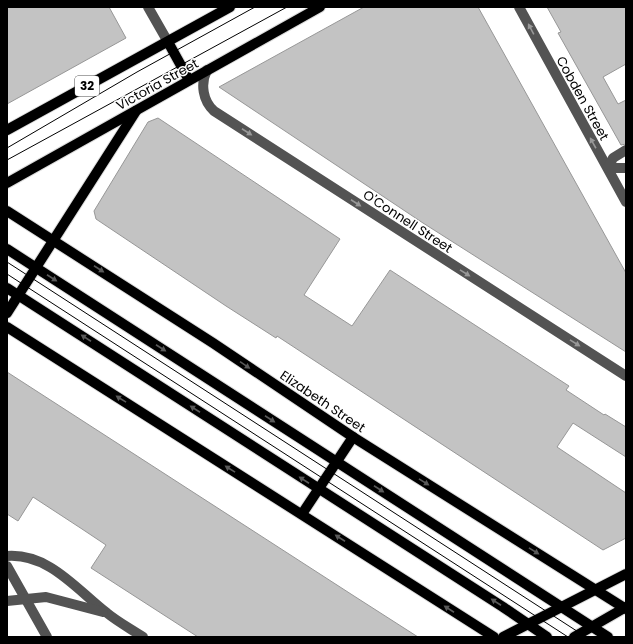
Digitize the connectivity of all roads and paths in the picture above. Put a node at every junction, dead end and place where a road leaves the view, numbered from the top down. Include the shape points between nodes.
1 (148, 7) edge
2 (230, 7) edge
3 (320, 7) edge
4 (519, 7) edge
5 (168, 42) junction
6 (207, 70) junction
7 (189, 80) junction
8 (137, 110) junction
9 (7, 130) edge
10 (626, 150) edge
11 (608, 168) junction
12 (626, 168) edge
13 (7, 183) edge
14 (626, 202) edge
15 (7, 211) edge
16 (54, 241) junction
17 (7, 249) edge
18 (36, 268) junction
19 (7, 288) edge
20 (19, 295) junction
21 (7, 313) edge
22 (7, 327) edge
23 (626, 376) edge
24 (353, 437) junction
25 (337, 462) junction
26 (319, 489) junction
27 (302, 514) junction
28 (7, 556) edge
29 (7, 566) edge
30 (626, 574) edge
31 (596, 590) junction
32 (27, 600) junction
33 (7, 601) edge
34 (561, 608) junction
35 (625, 608) edge
36 (107, 614) junction
37 (528, 624) junction
38 (592, 626) junction
39 (47, 637) edge
40 (143, 637) edge
41 (494, 637) edge
42 (503, 637) edge
43 (547, 637) edge
44 (574, 637) edge
45 (608, 637) edge

1 - 5 street
2 - 5 main road, 32
3 - 6 main road, Victoria Street
11 -> 4 street, Cobden Street
5 - 7 main road
5 - 9 main road, 32
6 - 7 main road, Victoria Street
6 -> 23 street, O'Connell Street via 203,81 205,96 214,111
7 - 8 main road, Victoria Street
8 - 13 main road, Victoria Street
8 - 16 main road
10 - 11 street via 613,158
11 - 12 street
11 - 14 street, Cobden Street
15 - 16 main road, Elizabeth Street
16 - 18 main road
16 -> 24 main road, Elizabeth Street
17 - 18 main road
18 - 20 main road
18 -> 25 main road
19 - 20 main road
20 - 21 main road
26 -> 20 main road
27 -> 22 main road
24 - 25 main road
24 -> 31 main road, Elizabeth Street
25 - 26 main road
25 -> 34 main road
26 - 27 main road
37 -> 26 main road
41 -> 27 main road
28 - 36 street via 21,557 50,567
29 - 32 street
30 - 31 main road
31 - 34 main road
31 - 35 main road, Elizabeth Street
32 - 33 street
32 - 36 street via 56,598
32 - 39 street
34 - 37 main road
34 - 38 main road
35 - 38 main road
36 - 40 street
37 - 42 main road
37 - 43 main road
38 - 44 main road
38 - 45 main road

